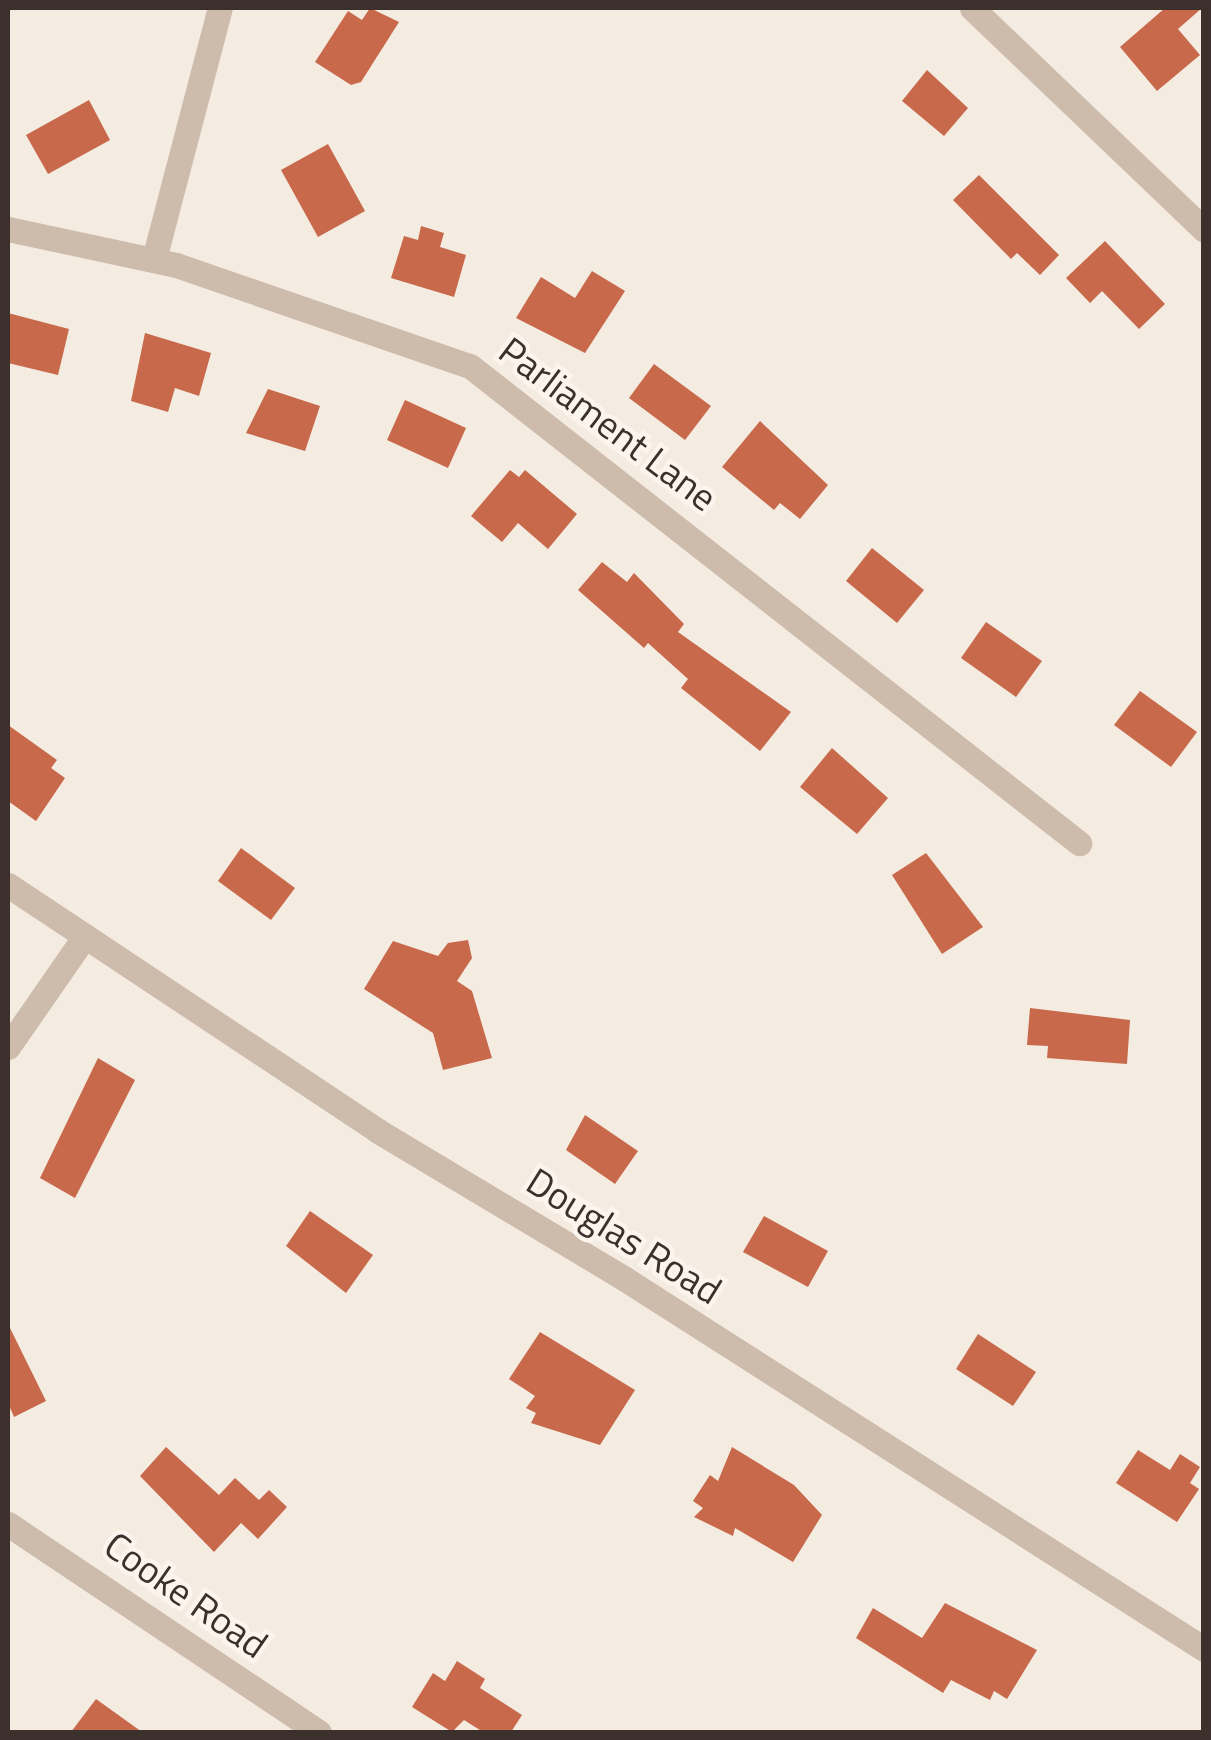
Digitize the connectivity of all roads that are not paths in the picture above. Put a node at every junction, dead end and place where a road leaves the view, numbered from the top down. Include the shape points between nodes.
1 (220, 8) edge
2 (972, 8) edge
3 (8, 229) edge
4 (1204, 230) edge
5 (154, 258) junction
6 (1079, 843) dead end
7 (8, 885) edge
8 (85, 936) junction
9 (8, 1047) edge
10 (8, 1524) edge
11 (1204, 1649) edge
12 (318, 1732) edge

1 - 5 street
2 - 4 street
3 - 5 street, Parliament Lane
5 - 6 street, Parliament Lane via 437,350 498,384
7 - 8 street, Douglas Road
8 - 9 street
8 - 11 street, Douglas Road via 378,1131 625,1279
10 - 12 street, Cooke Road

